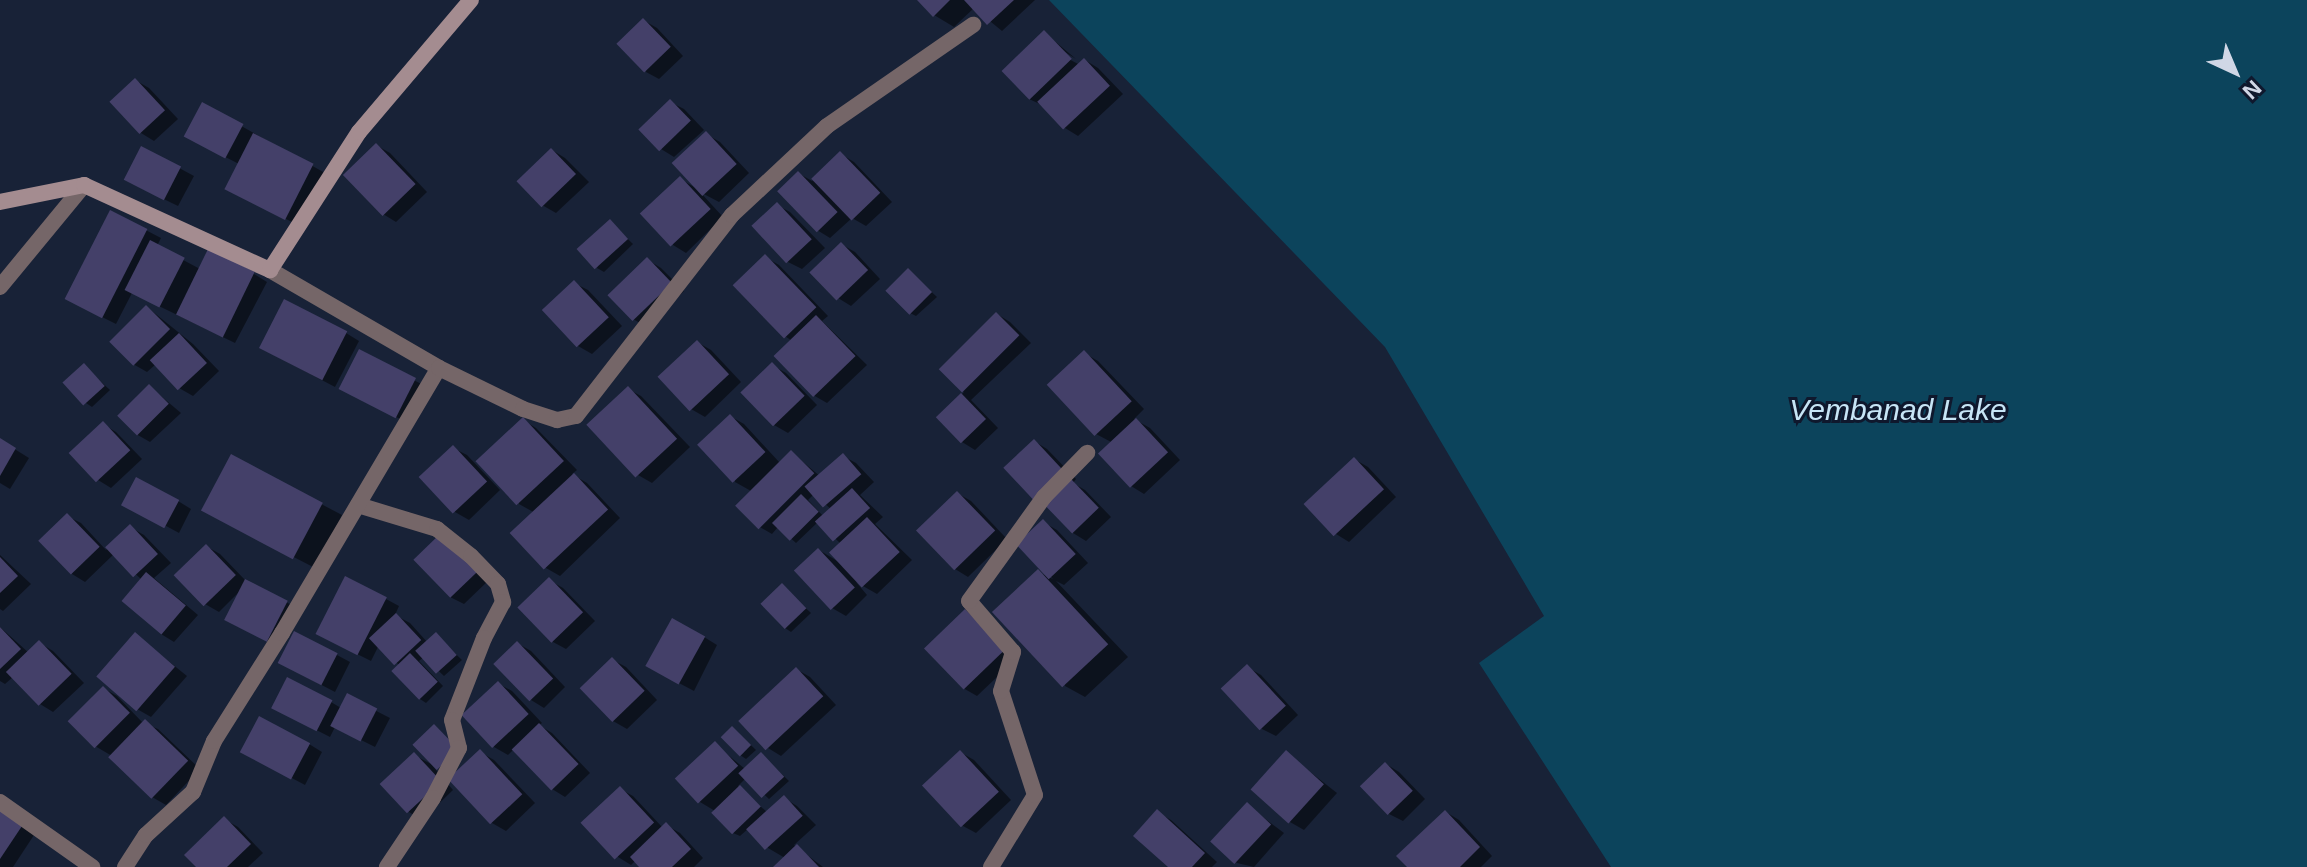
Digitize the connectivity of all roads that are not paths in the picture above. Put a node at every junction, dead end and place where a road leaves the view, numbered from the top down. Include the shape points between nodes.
1 (471, 0) edge
2 (973, 25) dead end
3 (84, 185) junction
4 (0, 202) edge
5 (270, 270) junction
6 (0, 287) edge
7 (439, 368) junction
8 (1087, 453) dead end
9 (358, 505) junction
10 (0, 802) edge
11 (92, 867) edge
12 (125, 867) edge
13 (387, 867) edge
14 (991, 867) edge

1 - 5 main road via 359,132
2 - 7 street via 827,126 732,215 576,416 557,420 523,409
3 - 4 main road
3 - 5 main road
3 - 6 street
5 - 7 street
7 - 9 street
8 - 14 street via 1044,497 969,601 1013,652 1001,691 1035,795
9 - 12 street via 214,741 193,792 146,835
9 - 13 street via 437,529 498,584 503,602 452,720 459,748
10 - 11 street

